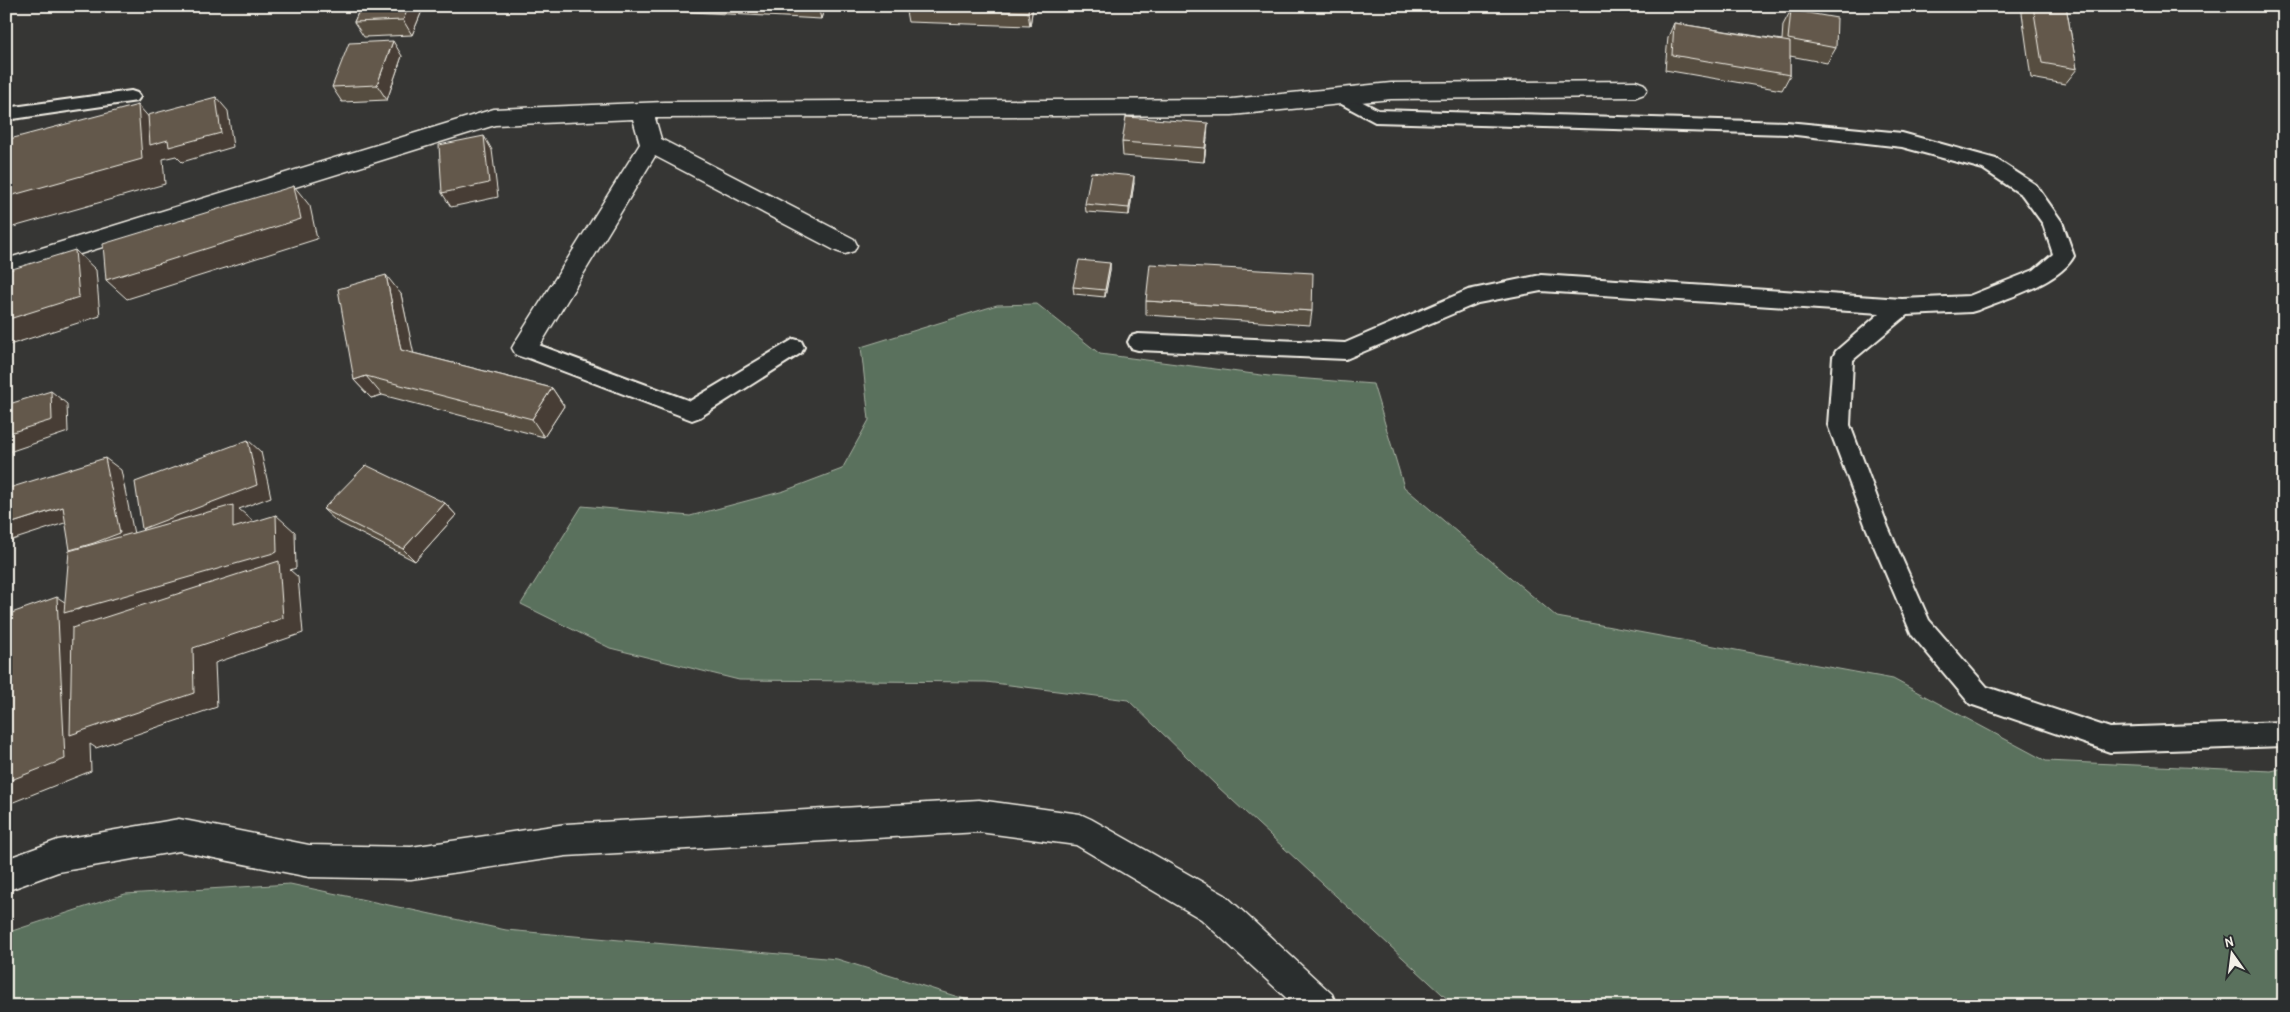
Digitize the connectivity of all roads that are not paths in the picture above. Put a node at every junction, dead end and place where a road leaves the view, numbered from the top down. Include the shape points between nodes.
1 (1636, 89) dead end
2 (1340, 96) junction
3 (131, 97) dead end
4 (642, 111) junction
5 (6, 114) edge
6 (651, 144) junction
7 (845, 245) dead end
8 (6, 268) edge
9 (1902, 307) junction
10 (1138, 342) dead end
11 (794, 347) dead end
12 (526, 348) joint
13 (2284, 734) edge
14 (6, 875) edge
15 (1320, 1006) edge

1 - 2 street via 1391,91
2 - 4 street via 1232,107
2 - 9 lane via 1375,116 1787,128 1902,140 1990,164 2030,190 2052,222 2064,256 2041,275 1971,304
3 - 5 lane
4 - 6 street
4 - 8 street via 494,117
6 - 7 street
6 - 12 street
9 - 10 lane via 1541,283 1475,296 1346,351
9 - 13 lane via 1843,357 1839,425 1877,527 1920,627 1980,696 2110,740
11 - 12 lane via 692,411
14 - 15 street via 58,856 179,836 309,861 411,863 566,840 979,816 1080,830 1213,907

